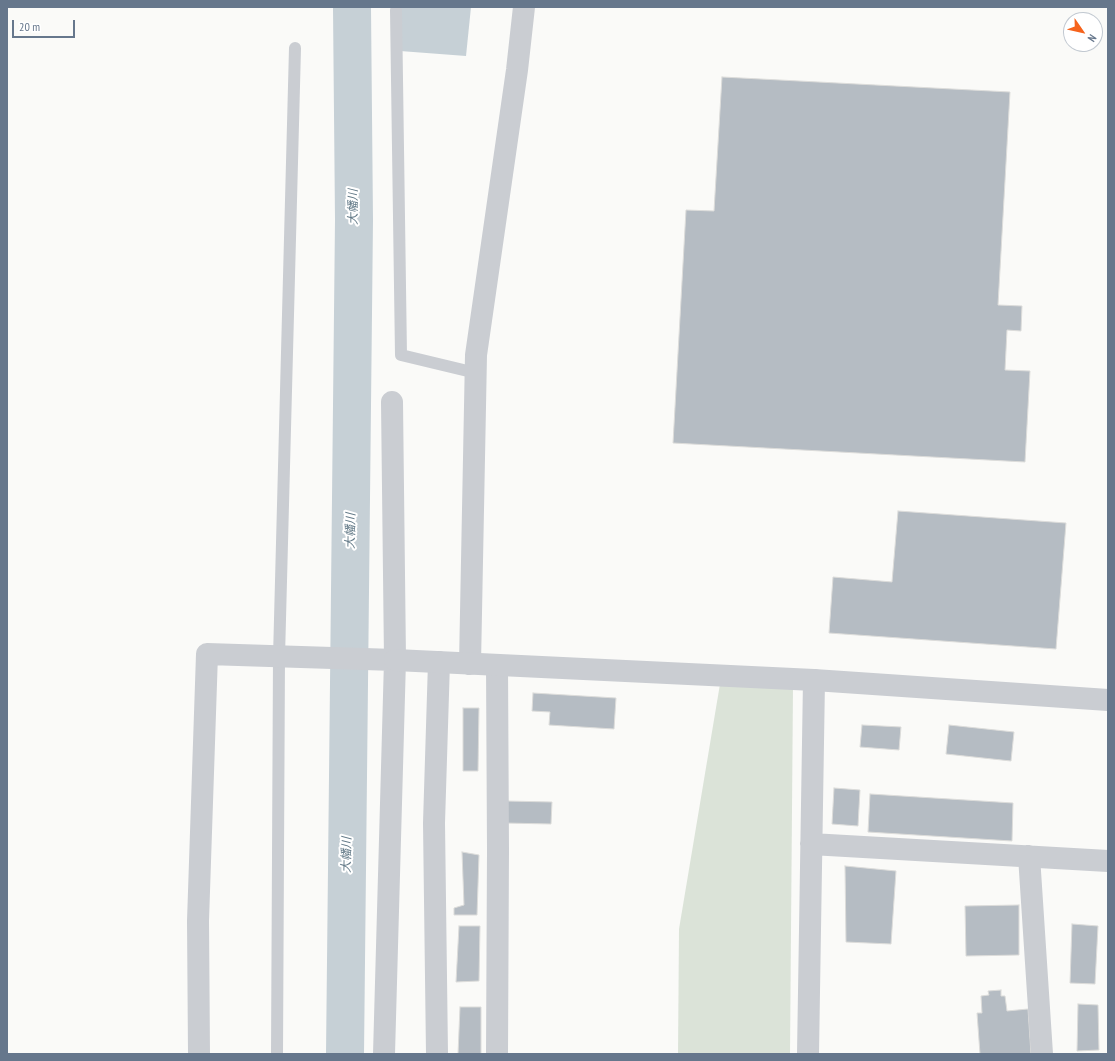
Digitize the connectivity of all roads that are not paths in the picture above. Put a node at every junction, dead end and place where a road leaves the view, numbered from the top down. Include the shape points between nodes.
1 (524, 7) edge
2 (396, 10) dead end
3 (295, 48) dead end
4 (476, 373) junction
5 (392, 402) dead end
6 (279, 657) junction
7 (395, 660) junction
8 (439, 662) junction
9 (470, 664) junction
10 (497, 665) junction
11 (814, 680) junction
12 (1108, 700) edge
13 (811, 844) junction
14 (1029, 856) junction
15 (1108, 861) edge
16 (199, 1054) edge
17 (277, 1054) edge
18 (384, 1054) edge
19 (437, 1054) edge
20 (497, 1054) edge
21 (808, 1054) edge
22 (1042, 1054) edge

1 - 4 street via 476,355
2 - 4 lane via 401,355
3 - 6 lane
4 - 9 street
5 - 7 street
6 - 7 street
6 - 16 street via 206,654 198,921
6 - 17 lane
7 - 8 street
7 - 18 street
8 - 9 street
8 - 19 street via 434,822
9 - 10 street
10 - 11 street
10 - 20 street
11 - 12 street
11 - 13 street
13 - 14 street
13 - 21 street
14 - 15 street
14 - 22 street

